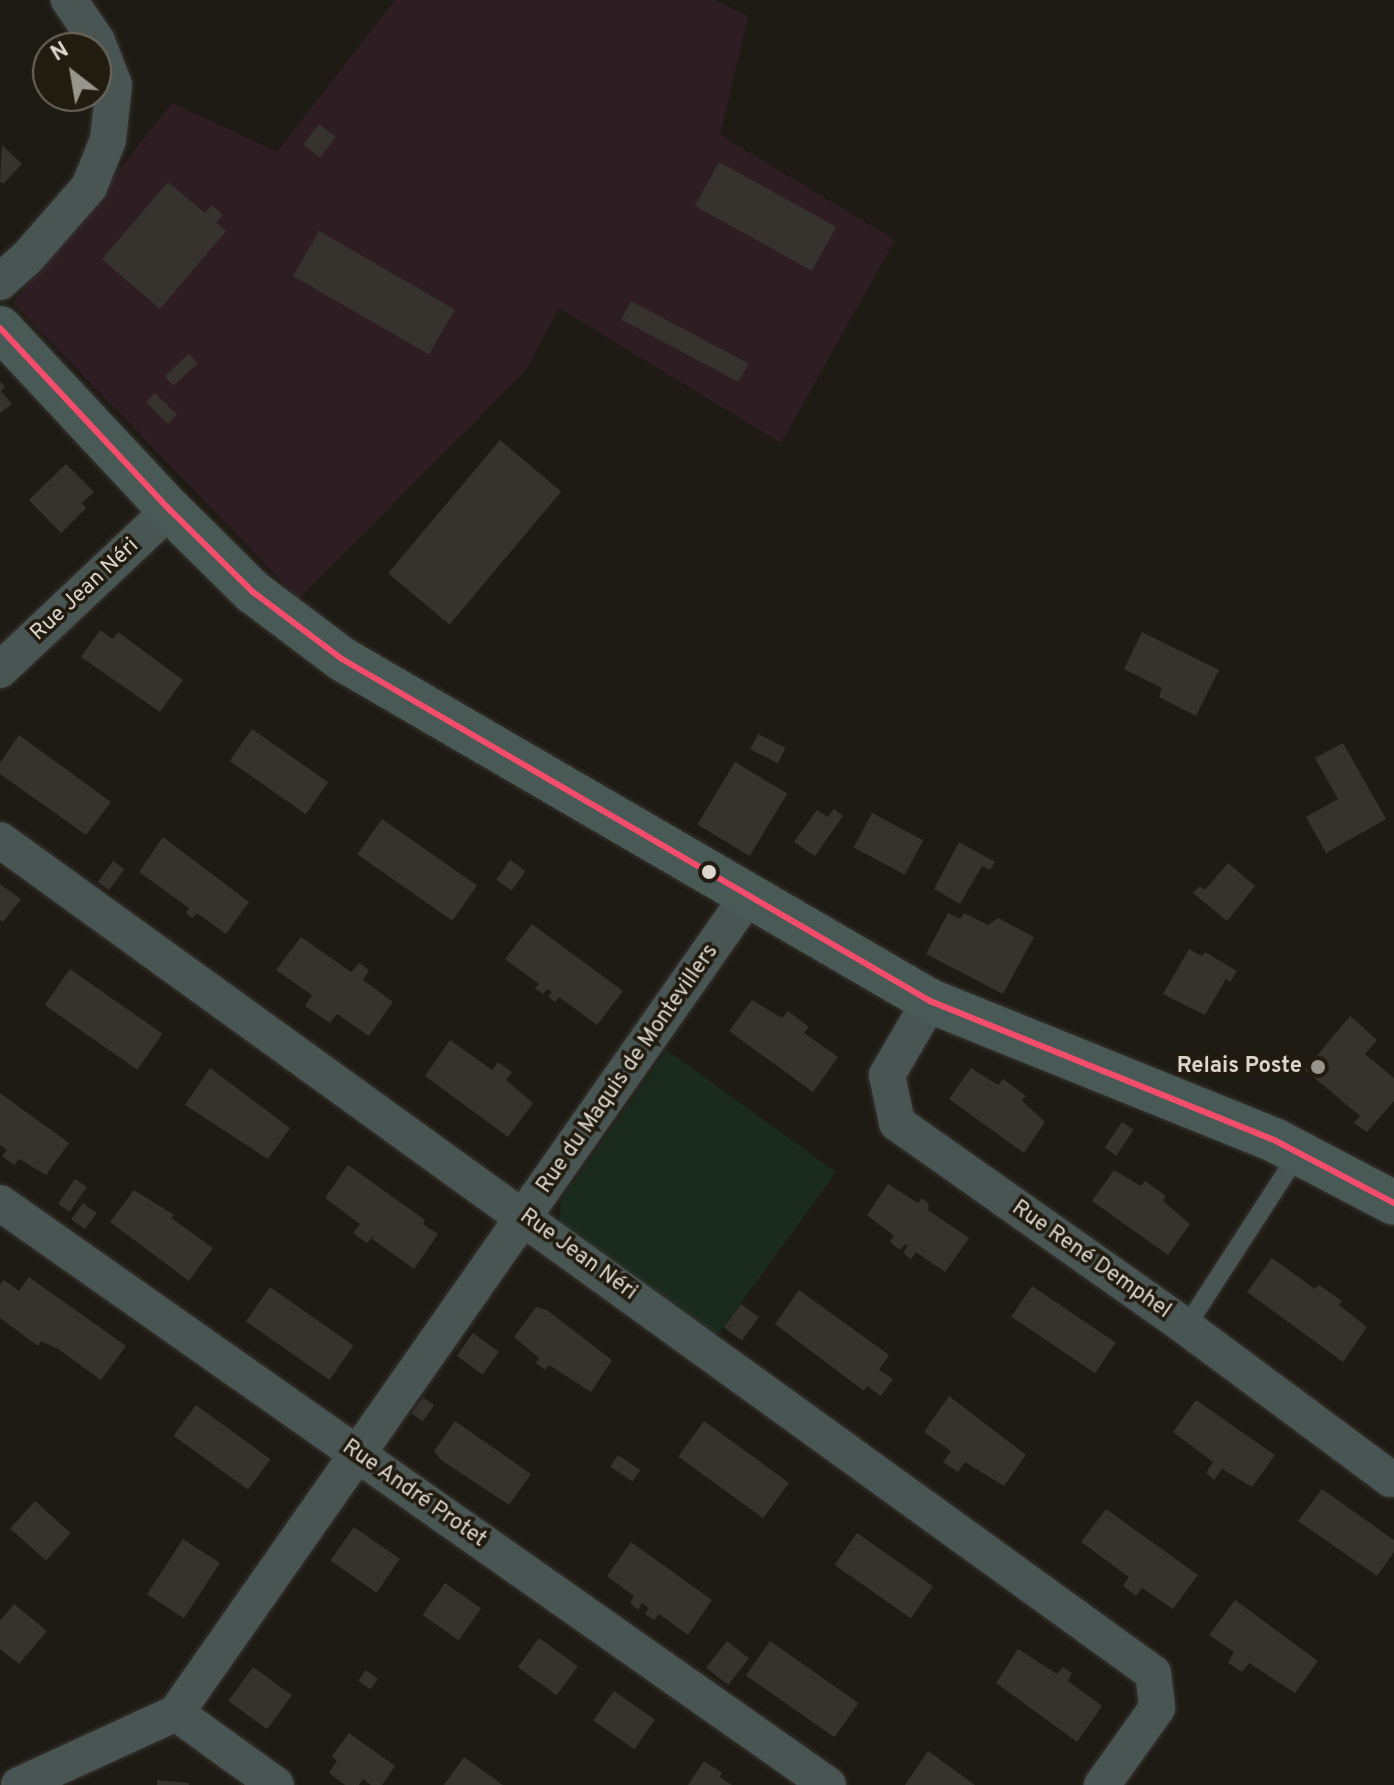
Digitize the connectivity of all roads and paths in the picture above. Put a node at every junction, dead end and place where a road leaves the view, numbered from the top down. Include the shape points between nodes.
1 (69, 0) edge
2 (0, 282) edge
3 (0, 328) edge
4 (170, 510) junction
5 (0, 670) edge
6 (0, 840) edge
7 (748, 896) junction
8 (930, 1001) junction
9 (1299, 1152) junction
10 (0, 1203) edge
11 (1394, 1203) edge
12 (526, 1217) junction
13 (1186, 1327) junction
14 (357, 1454) junction
15 (1391, 1479) dead end
16 (176, 1713) junction
17 (19, 1785) edge
18 (276, 1785) edge
19 (828, 1785) edge
20 (1102, 1785) edge

1 - 2 street via 97,41 114,85 108,140 89,187
3 - 4 street
4 - 5 street, Rue Jean Néri
4 - 7 street via 253,592 342,659
6 - 12 street, Rue Jean Néri
7 - 8 street
7 - 12 street, Rue du Maquis de Montevillers
8 - 9 street
8 - 13 street, Rue René Demphel via 887,1075 897,1123
9 - 11 street
9 - 13 lane
10 - 14 street, Rue André Protet
12 - 14 street, Rue du Maquis de Montevillers
12 - 20 street, Rue Jean Néri via 1153,1673 1157,1708
13 - 15 street, Rue René Demphel
14 - 16 street, Rue du Maquis de Montevillers
14 - 19 street, Rue André Protet
16 - 17 street
16 - 18 street

